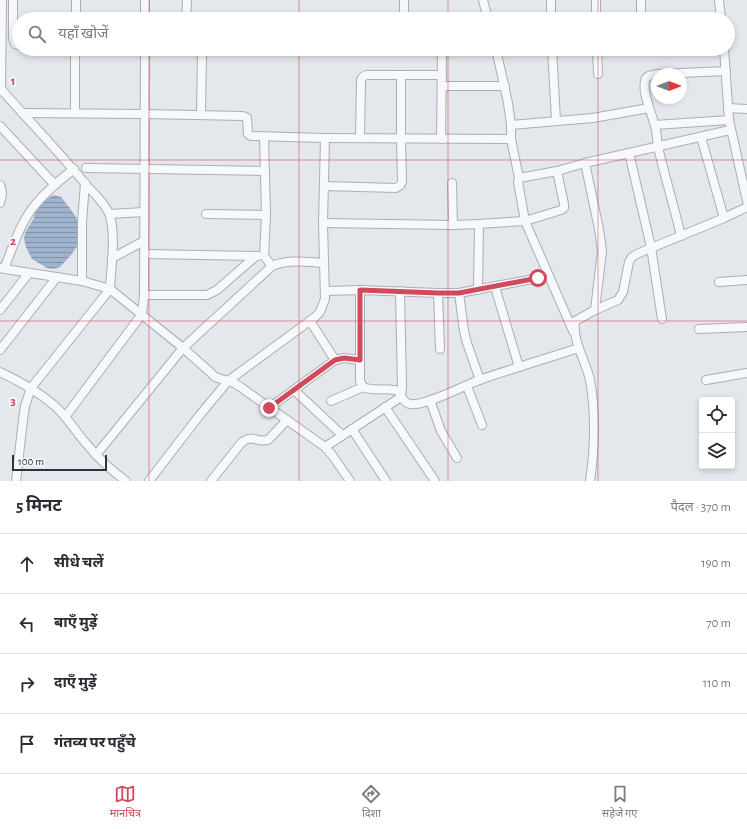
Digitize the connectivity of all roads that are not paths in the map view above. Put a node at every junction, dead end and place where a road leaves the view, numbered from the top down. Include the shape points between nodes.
1 (2, 0) edge
2 (13, 0) edge
3 (76, 0) edge
4 (145, 0) edge
5 (186, 0) edge
6 (404, 0) edge
7 (483, 0) edge
8 (551, 0) edge
9 (596, 0) edge
10 (641, 0) edge
11 (719, 0) edge
12 (13, 12) edge
13 (76, 12) edge
14 (145, 12) edge
15 (186, 12) edge
16 (404, 12) edge
17 (486, 12) edge
18 (551, 12) edge
19 (596, 12) edge
20 (641, 12) edge
21 (720, 12) edge
22 (76, 56) edge
23 (144, 56) edge
24 (202, 56) edge
25 (442, 56) edge
26 (498, 56) edge
27 (552, 56) edge
28 (597, 56) edge
29 (725, 56) edge
30 (1, 59) edge
31 (726, 71) junction
32 (687, 73) edge
33 (598, 74) dead end
34 (401, 75) junction
35 (442, 75) junction
36 (651, 75) edge
37 (442, 86) junction
38 (505, 86) junction
39 (1, 90) edge
40 (649, 108) junction
41 (728, 108) junction
42 (747, 109) edge
43 (22, 113) junction
44 (75, 113) junction
45 (145, 114) junction
46 (201, 115) junction
47 (556, 120) junction
48 (729, 120) junction
49 (511, 125) junction
50 (655, 125) junction
51 (0, 126) edge
52 (730, 130) junction
53 (264, 137) junction
54 (701, 137) junction
55 (326, 138) junction
56 (360, 138) junction
57 (401, 139) junction
58 (441, 139) junction
59 (511, 139) junction
60 (658, 147) junction
61 (629, 153) junction
62 (584, 162) junction
63 (86, 168) dead end
64 (74, 169) junction
65 (145, 169) junction
66 (265, 171) junction
67 (557, 171) junction
68 (519, 178) junction
69 (85, 183) junction
70 (452, 183) dead end
71 (0, 185) edge
72 (55, 185) junction
73 (324, 186) junction
74 (747, 201) edge
75 (0, 203) edge
76 (747, 207) edge
77 (144, 212) junction
78 (110, 214) junction
79 (206, 214) dead end
80 (266, 215) junction
81 (724, 218) junction
82 (525, 221) junction
83 (323, 223) junction
84 (479, 224) junction
85 (453, 225) junction
86 (681, 236) junction
87 (144, 241) junction
88 (651, 247) junction
89 (145, 254) junction
90 (260, 256) junction
91 (112, 258) junction
92 (324, 263) junction
93 (272, 266) junction
94 (2, 268) edge
95 (29, 273) junction
96 (549, 276) junction
97 (57, 277) junction
98 (747, 280) edge
99 (82, 281) junction
100 (718, 282) dead end
101 (495, 287) junction
102 (110, 288) junction
103 (360, 290) junction
104 (478, 290) junction
105 (326, 291) junction
106 (400, 291) junction
107 (438, 293) junction
108 (459, 293) junction
109 (144, 295) junction
110 (0, 310) edge
111 (595, 310) junction
112 (142, 314) junction
113 (662, 319) dead end
114 (310, 321) junction
115 (747, 327) edge
116 (699, 329) dead end
117 (578, 344) junction
118 (183, 348) junction
119 (440, 349) dead end
120 (0, 350) edge
121 (335, 360) junction
122 (360, 360) junction
123 (519, 367) junction
124 (0, 372) edge
125 (747, 373) edge
126 (480, 380) junction
127 (706, 380) dead end
128 (228, 381) junction
129 (467, 386) junction
130 (363, 387) junction
131 (31, 388) junction
132 (294, 390) junction
133 (401, 397) junction
134 (430, 400) junction
135 (331, 401) dead end
136 (385, 407) junction
137 (269, 408) junction
138 (65, 416) junction
139 (287, 420) junction
140 (482, 426) dead end
141 (352, 429) junction
142 (342, 436) junction
143 (325, 447) junction
144 (96, 455) junction
145 (457, 458) dead end
146 (16, 481) edge
147 (126, 481) edge
148 (149, 481) edge
149 (212, 481) edge
150 (350, 481) edge
151 (386, 481) edge
152 (435, 481) edge
153 (590, 481) edge

1 - 30 street
2 - 12 street
3 - 13 street
4 - 14 street
5 - 15 street
6 - 16 street
7 - 17 street
8 - 18 street
9 - 19 street
10 - 20 street
11 - 21 street
22 - 44 street
23 - 45 street
24 - 46 street
25 - 35 street
26 - 38 street
27 - 47 street
28 - 33 street
29 - 31 street
30 - 39 street
31 - 32 street
31 - 41 street
34 - 35 street
34 - 56 street via 362,77
34 - 57 street
35 - 37 street
36 - 40 street via 645,79 644,84
37 - 38 street
37 - 58 street
38 - 49 street
39 - 43 street
40 - 47 street via 593,118
40 - 50 street
41 - 42 street
41 - 48 street
43 - 44 street
43 - 64 street
44 - 45 street
45 - 46 street
45 - 65 street
46 - 53 street via 246,117 248,134
47 - 49 street
48 - 50 street
48 - 52 street
49 - 59 street
50 - 60 street
51 - 72 street
52 - 54 street
52 - 74 street
53 - 55 street
53 - 66 street
54 - 60 street
54 - 81 street
55 - 56 street
55 - 73 street
56 - 57 street
57 - 58 street
57 - 73 street via 400,186
58 - 59 street
59 - 68 street
60 - 61 street
60 - 86 street
61 - 62 street
61 - 88 street
62 - 67 street
62 - 111 street via 602,251
63 - 65 street
64 - 69 street
64 - 72 street
65 - 66 street
65 - 77 street
66 - 80 street
67 - 68 street
67 - 82 street via 564,208
68 - 82 street
69 - 78 street
69 - 99 street
70 - 85 street
71 - 75 street
72 - 94 street via 26,218
73 - 83 street
76 - 81 street
77 - 78 street
77 - 87 street
78 - 91 street
79 - 80 street
80 - 90 street
81 - 86 street
82 - 84 street
82 - 96 street
83 - 85 street
83 - 92 street
84 - 85 street
84 - 104 street
86 - 88 street
87 - 89 street
87 - 91 street
88 - 111 street via 632,257 623,292 618,300
88 - 113 street
89 - 90 street
89 - 109 street
90 - 93 street
90 - 109 street via 207,295
91 - 102 street
92 - 93 street via 287,262
92 - 105 street
93 - 118 street
94 - 95 street
95 - 97 street
95 - 110 street
96 - 101 street
96 - 117 street
97 - 99 street
97 - 120 street
98 - 100 street
99 - 102 street
101 - 104 street
101 - 123 street
102 - 112 street
102 - 131 street
103 - 105 street
103 - 106 street
103 - 122 street
104 - 108 street
105 - 114 street via 320,312
106 - 107 street
106 - 133 street
107 - 108 street
107 - 119 street
108 - 126 street via 464,331
109 - 112 street
111 - 117 street via 575,321 574,332
112 - 118 street
112 - 138 street
114 - 121 street
114 - 128 street
115 - 116 street
117 - 123 street
117 - 153 street via 589,378 594,413 594,453
118 - 128 street via 215,377
118 - 144 street
121 - 122 street
121 - 132 street
122 - 130 street via 360,381
123 - 126 street
124 - 131 street
125 - 127 street
126 - 129 street
128 - 137 street
128 - 148 street
129 - 134 street
129 - 140 street
130 - 133 street via 398,391
130 - 135 street
131 - 138 street
131 - 146 street via 25,406
132 - 137 street
132 - 142 street
133 - 134 street via 409,404
133 - 136 street
134 - 145 street via 441,431
136 - 141 street
136 - 152 street
137 - 139 street
138 - 144 street
139 - 143 street
139 - 149 street via 268,440 250,438 242,442
141 - 142 street
141 - 151 street
142 - 143 street
143 - 150 street
144 - 147 street

